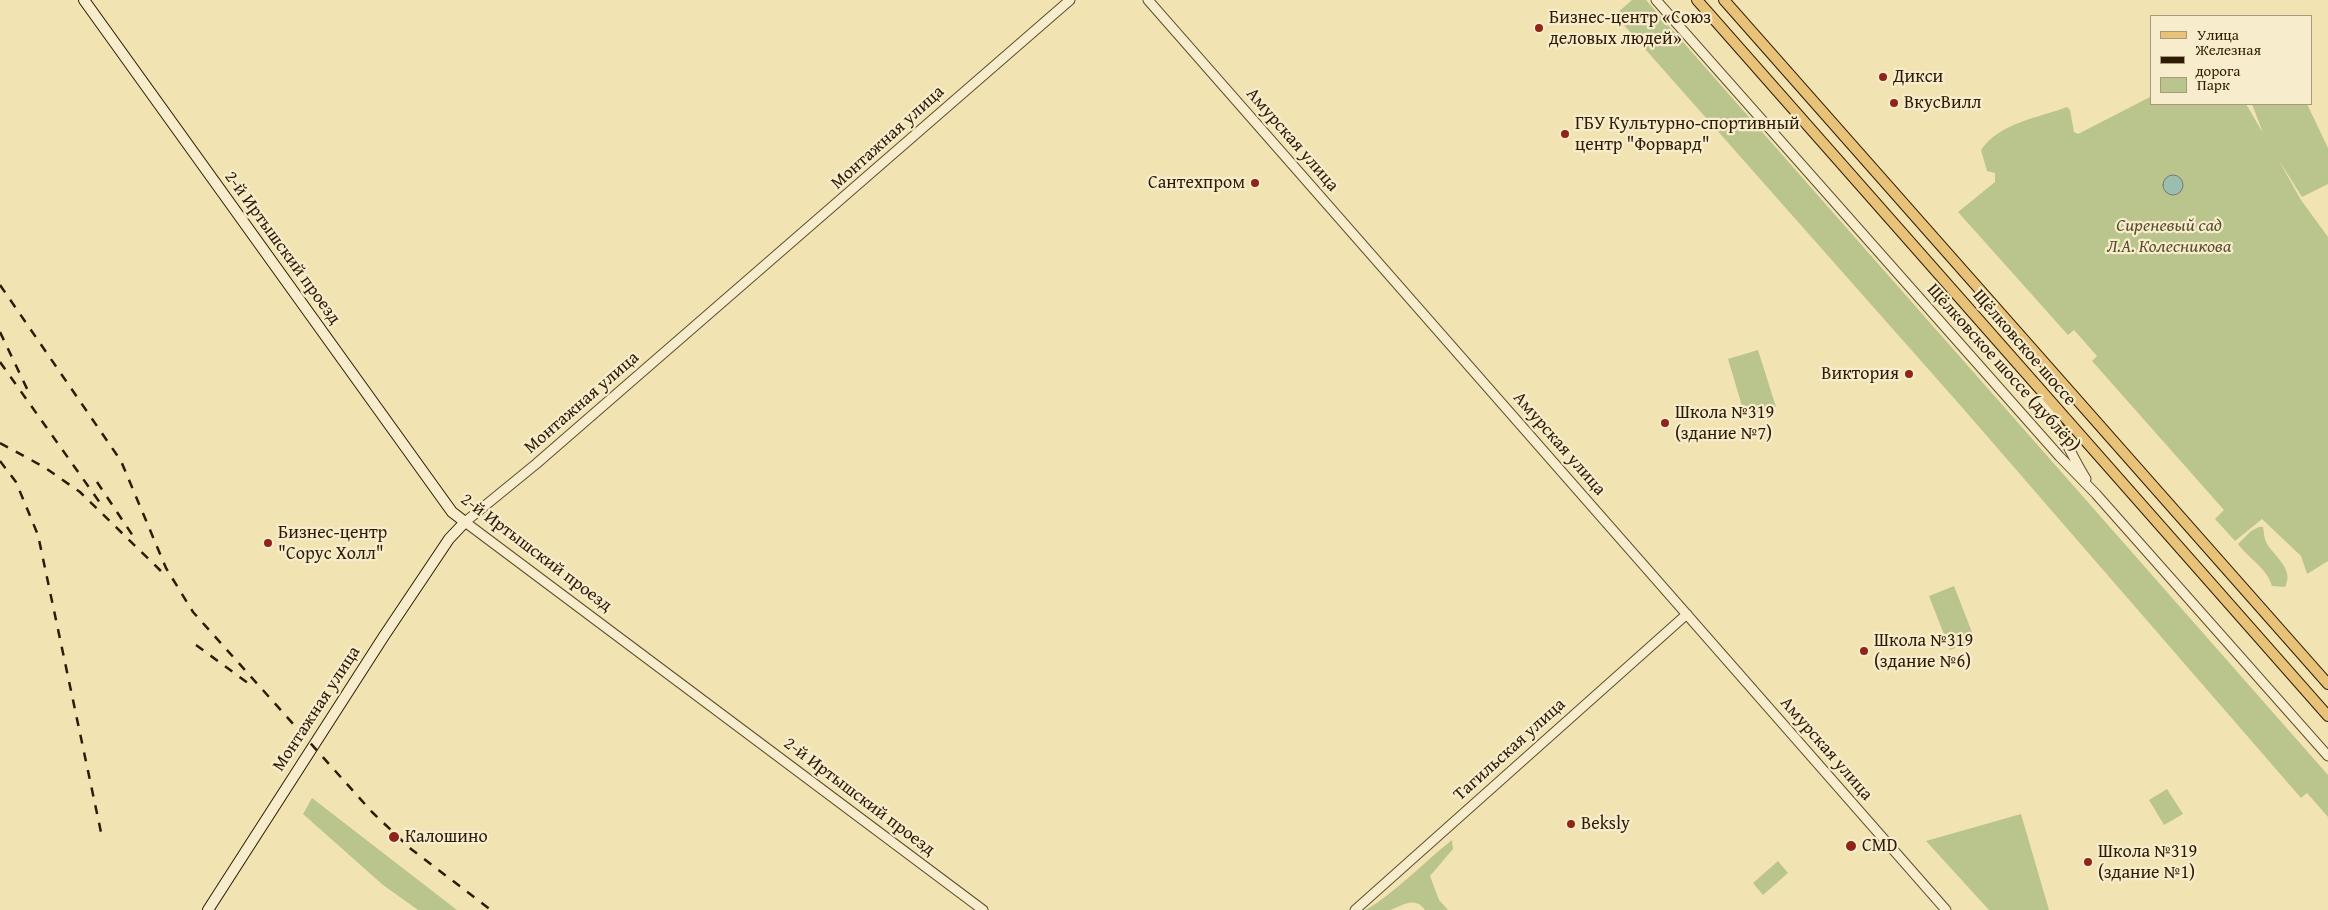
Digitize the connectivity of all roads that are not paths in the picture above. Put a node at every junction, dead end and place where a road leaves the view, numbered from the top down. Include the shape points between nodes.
1 (84, 0) edge
2 (1070, 0) edge
3 (1148, 0) edge
4 (1656, 0) edge
5 (1697, 0) edge
6 (1724, 0) edge
7 (2033, 382) junction
8 (2096, 494) junction
9 (465, 522) junction
10 (1687, 614) junction
11 (2328, 684) edge
12 (2328, 716) edge
13 (2328, 756) edge
14 (208, 910) edge
15 (983, 910) edge
16 (1355, 910) edge
17 (1946, 910) edge

1 - 9 main road, 2-й Иртышский проезд via 452,512
2 - 9 street, Монтажная улица
3 - 10 street, Амурская улица
4 - 8 street, Щёлковское шоссе (дублёр) via 2053,450
5 - 7 main road, Щёлковское шоссе
6 - 11 main road, Щёлковское шоссе
7 - 8 street
7 - 12 main road, Щёлковское шоссе
8 - 13 street, Щёлковское шоссе (дублёр)
9 - 14 main road, Монтажная улица via 449,539 384,636
9 - 15 street, 2-й Иртышский проезд
10 - 16 street, Тагильская улица
10 - 17 street, Амурская улица

